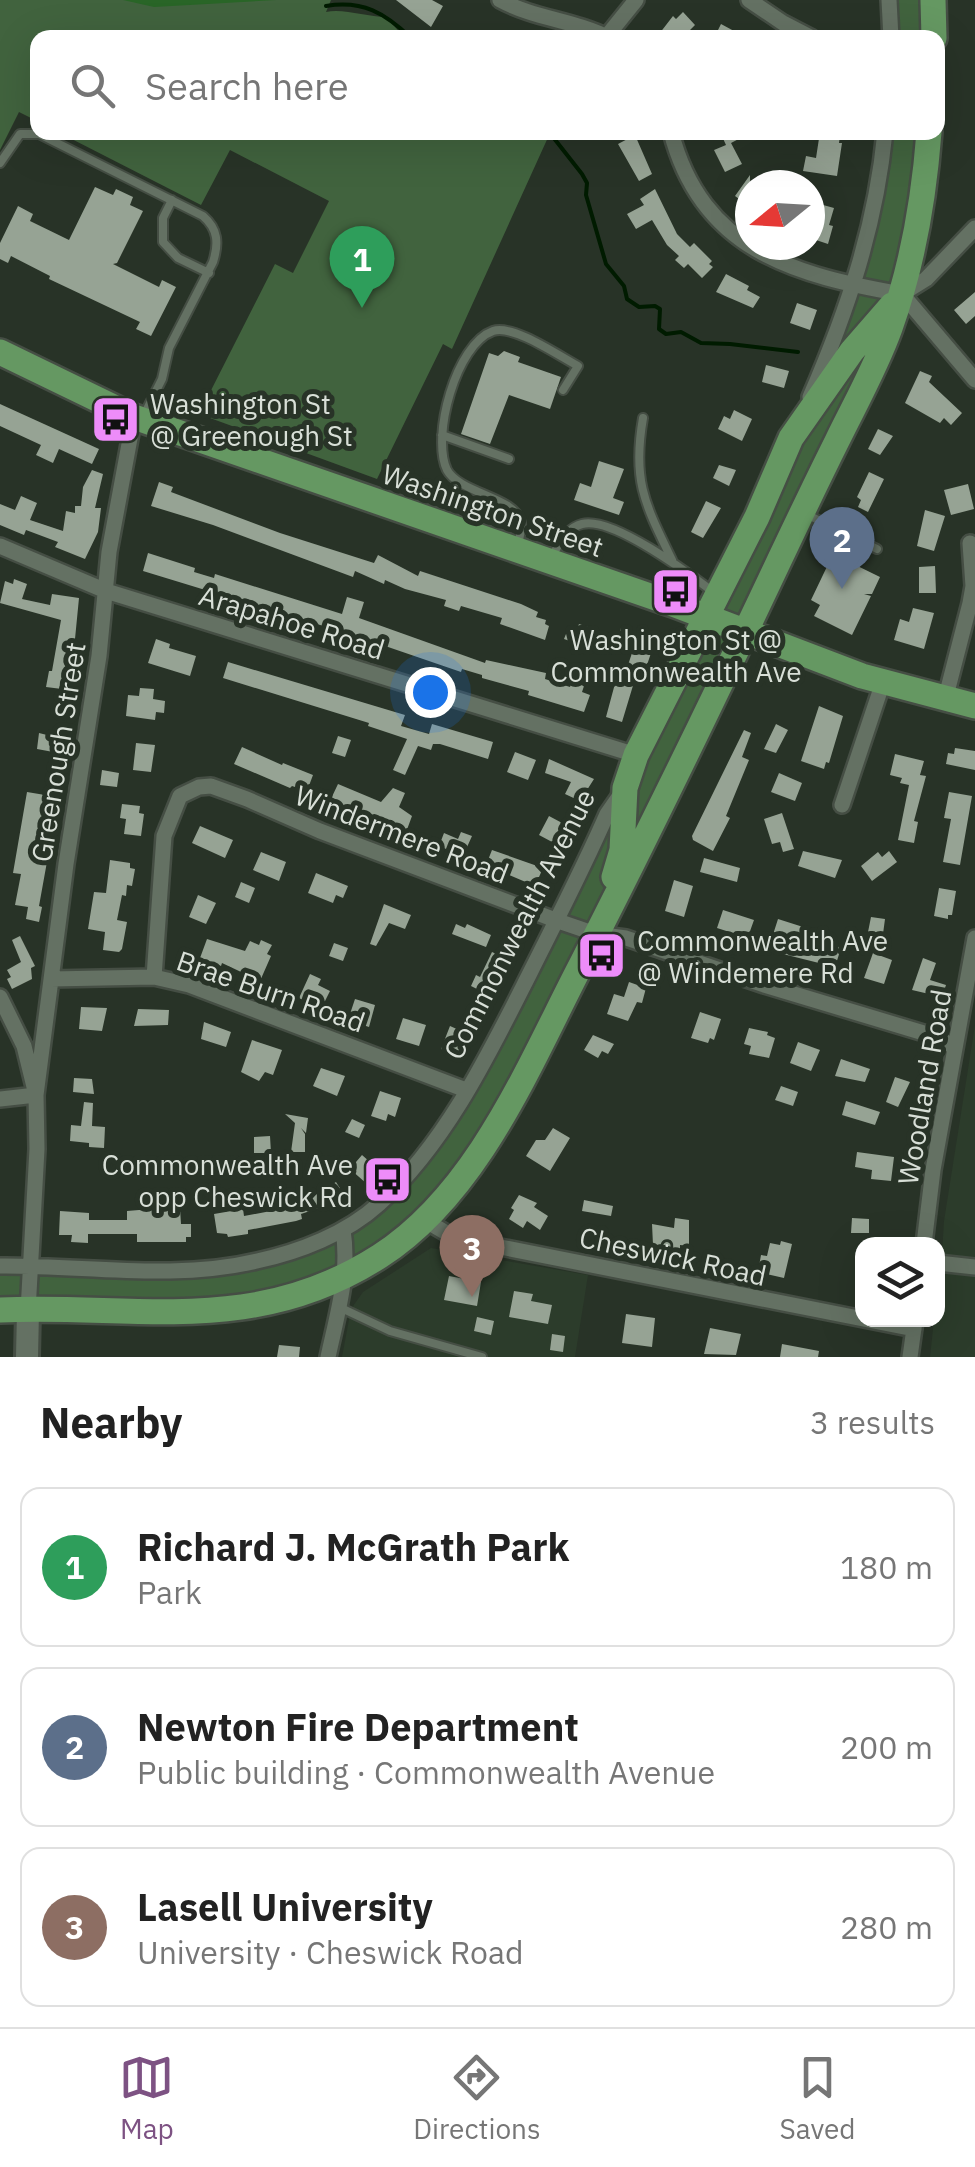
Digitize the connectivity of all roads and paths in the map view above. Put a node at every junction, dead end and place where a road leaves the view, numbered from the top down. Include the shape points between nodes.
1 (500, 0) edge
2 (636, 0) edge
3 (749, 0) edge
4 (890, 0) edge
5 (933, 0) edge
6 (584, 30) edge
7 (613, 30) edge
8 (797, 30) edge
9 (890, 30) edge
10 (934, 30) edge
11 (30, 134) edge
12 (52, 140) edge
13 (675, 140) edge
14 (884, 140) edge
15 (928, 140) edge
16 (0, 163) edge
17 (172, 200) junction
18 (975, 228) edge
19 (208, 272) junction
20 (854, 285) junction
21 (902, 294) junction
22 (0, 352) edge
23 (975, 380) edge
24 (563, 390) dead end
25 (643, 418) dead end
26 (138, 419) junction
27 (442, 435) junction
28 (791, 438) junction
29 (510, 459) dead end
30 (802, 512) junction
31 (970, 543) dead end
32 (0, 546) edge
33 (877, 549) dead end
34 (517, 550) junction
35 (672, 560) junction
36 (549, 561) junction
37 (106, 591) junction
38 (711, 607) junction
39 (745, 632) junction
40 (883, 682) junction
41 (944, 700) junction
42 (975, 706) edge
43 (636, 755) junction
44 (625, 788) junction
45 (842, 805) dead end
46 (558, 921) junction
47 (596, 934) junction
48 (975, 938) edge
49 (154, 977) junction
50 (51, 979) junction
51 (0, 997) edge
52 (969, 1008) edge
53 (954, 1047) junction
54 (466, 1090) junction
55 (36, 1095) junction
56 (0, 1099) edge
57 (426, 1221) junction
58 (343, 1230) junction
59 (925, 1237) edge
60 (945, 1264) edge
61 (0, 1266) edge
62 (31, 1266) junction
63 (975, 1267) edge
64 (345, 1276) junction
65 (338, 1308) junction
66 (0, 1310) edge
67 (28, 1311) junction
68 (855, 1313) edge
69 (914, 1327) edge
70 (482, 1356) edge
71 (26, 1357) edge
72 (328, 1357) edge
73 (497, 1357) edge
74 (910, 1357) edge

1 - 6 street
2 - 7 street
3 - 8 street
4 - 9 street
5 - 10 main road
11 - 16 lane via 20,134
12 - 17 lane
13 - 20 street via 690,182 723,228 790,268
14 - 20 street, Commonwealth Avenue
15 - 21 main road, Commonwealth Avenue
17 - 19 lane via 214,229 217,250
17 - 19 lane via 163,218 163,242
18 - 21 street
19 - 26 lane
20 - 21 street
20 - 28 street, Commonwealth Avenue
21 - 23 street
21 - 28 main road, Commonwealth Avenue via 852,350
21 - 30 main road, Commonwealth Avenue via 878,359
22 - 26 main road, Washington Street
24 - 27 lane via 578,366 510,331 493,331 463,362
25 - 35 lane via 637,466 642,492
26 - 34 main road, Washington Street
26 - 37 street, Greenough Street via 114,516
27 - 29 lane
27 - 34 lane via 449,474 516,512
28 - 38 main road, Commonwealth Avenue
30 - 33 lane
30 - 39 main road, Commonwealth Avenue
31 - 41 street via 973,586
32 - 37 street, Arapahoe Road
34 - 36 main road, Washington Street
35 - 36 lane via 599,523 567,532
35 - 38 lane
36 - 38 main road, Washington Street
37 - 43 street, Arapahoe Road
37 - 50 street, Greenough Street
38 - 39 main road, Washington Street
38 - 43 main road, Commonwealth Avenue
39 - 40 main road, Washington Street
39 - 47 main road, Commonwealth Avenue
40 - 41 main road, Washington Street
40 - 45 street
41 - 42 main road, Washington Street
43 - 44 main road, Commonwealth Avenue
44 - 46 street, Commonwealth Avenue
44 - 47 main road, Commonwealth Avenue via 622,850
46 - 47 street, Windermere Road
46 - 49 street, Windermere Road via 247,798 198,787 180,796 164,836
46 - 54 street, Commonwealth Avenue
47 - 53 street, Windermere Road via 626,938
47 - 57 main road, Commonwealth Avenue via 478,1155
48 - 52 street, Woodland Road
49 - 50 street, Brae Burn Road
49 - 54 street, Brae Burn Road via 280,1017
50 - 55 street, Greenough Street
51 - 55 street via 24,1046
52 - 53 street, Woodland Road
53 - 59 street, Woodland Road
54 - 58 street, Commonwealth Avenue via 427,1152 378,1206
55 - 56 street
55 - 62 street
57 - 64 main road, Commonwealth Avenue
57 - 68 street, Cheswick Road via 451,1237
58 - 62 street, Commonwealth Avenue via 287,1253 218,1268
58 - 64 street
60 - 63 street
61 - 62 street, Commonwealth Avenue
62 - 67 street
64 - 65 street
64 - 67 main road, Commonwealth Avenue via 239,1309
65 - 70 lane
65 - 72 street
66 - 67 main road, Commonwealth Avenue
67 - 71 main road
69 - 74 street
70 - 73 lane

